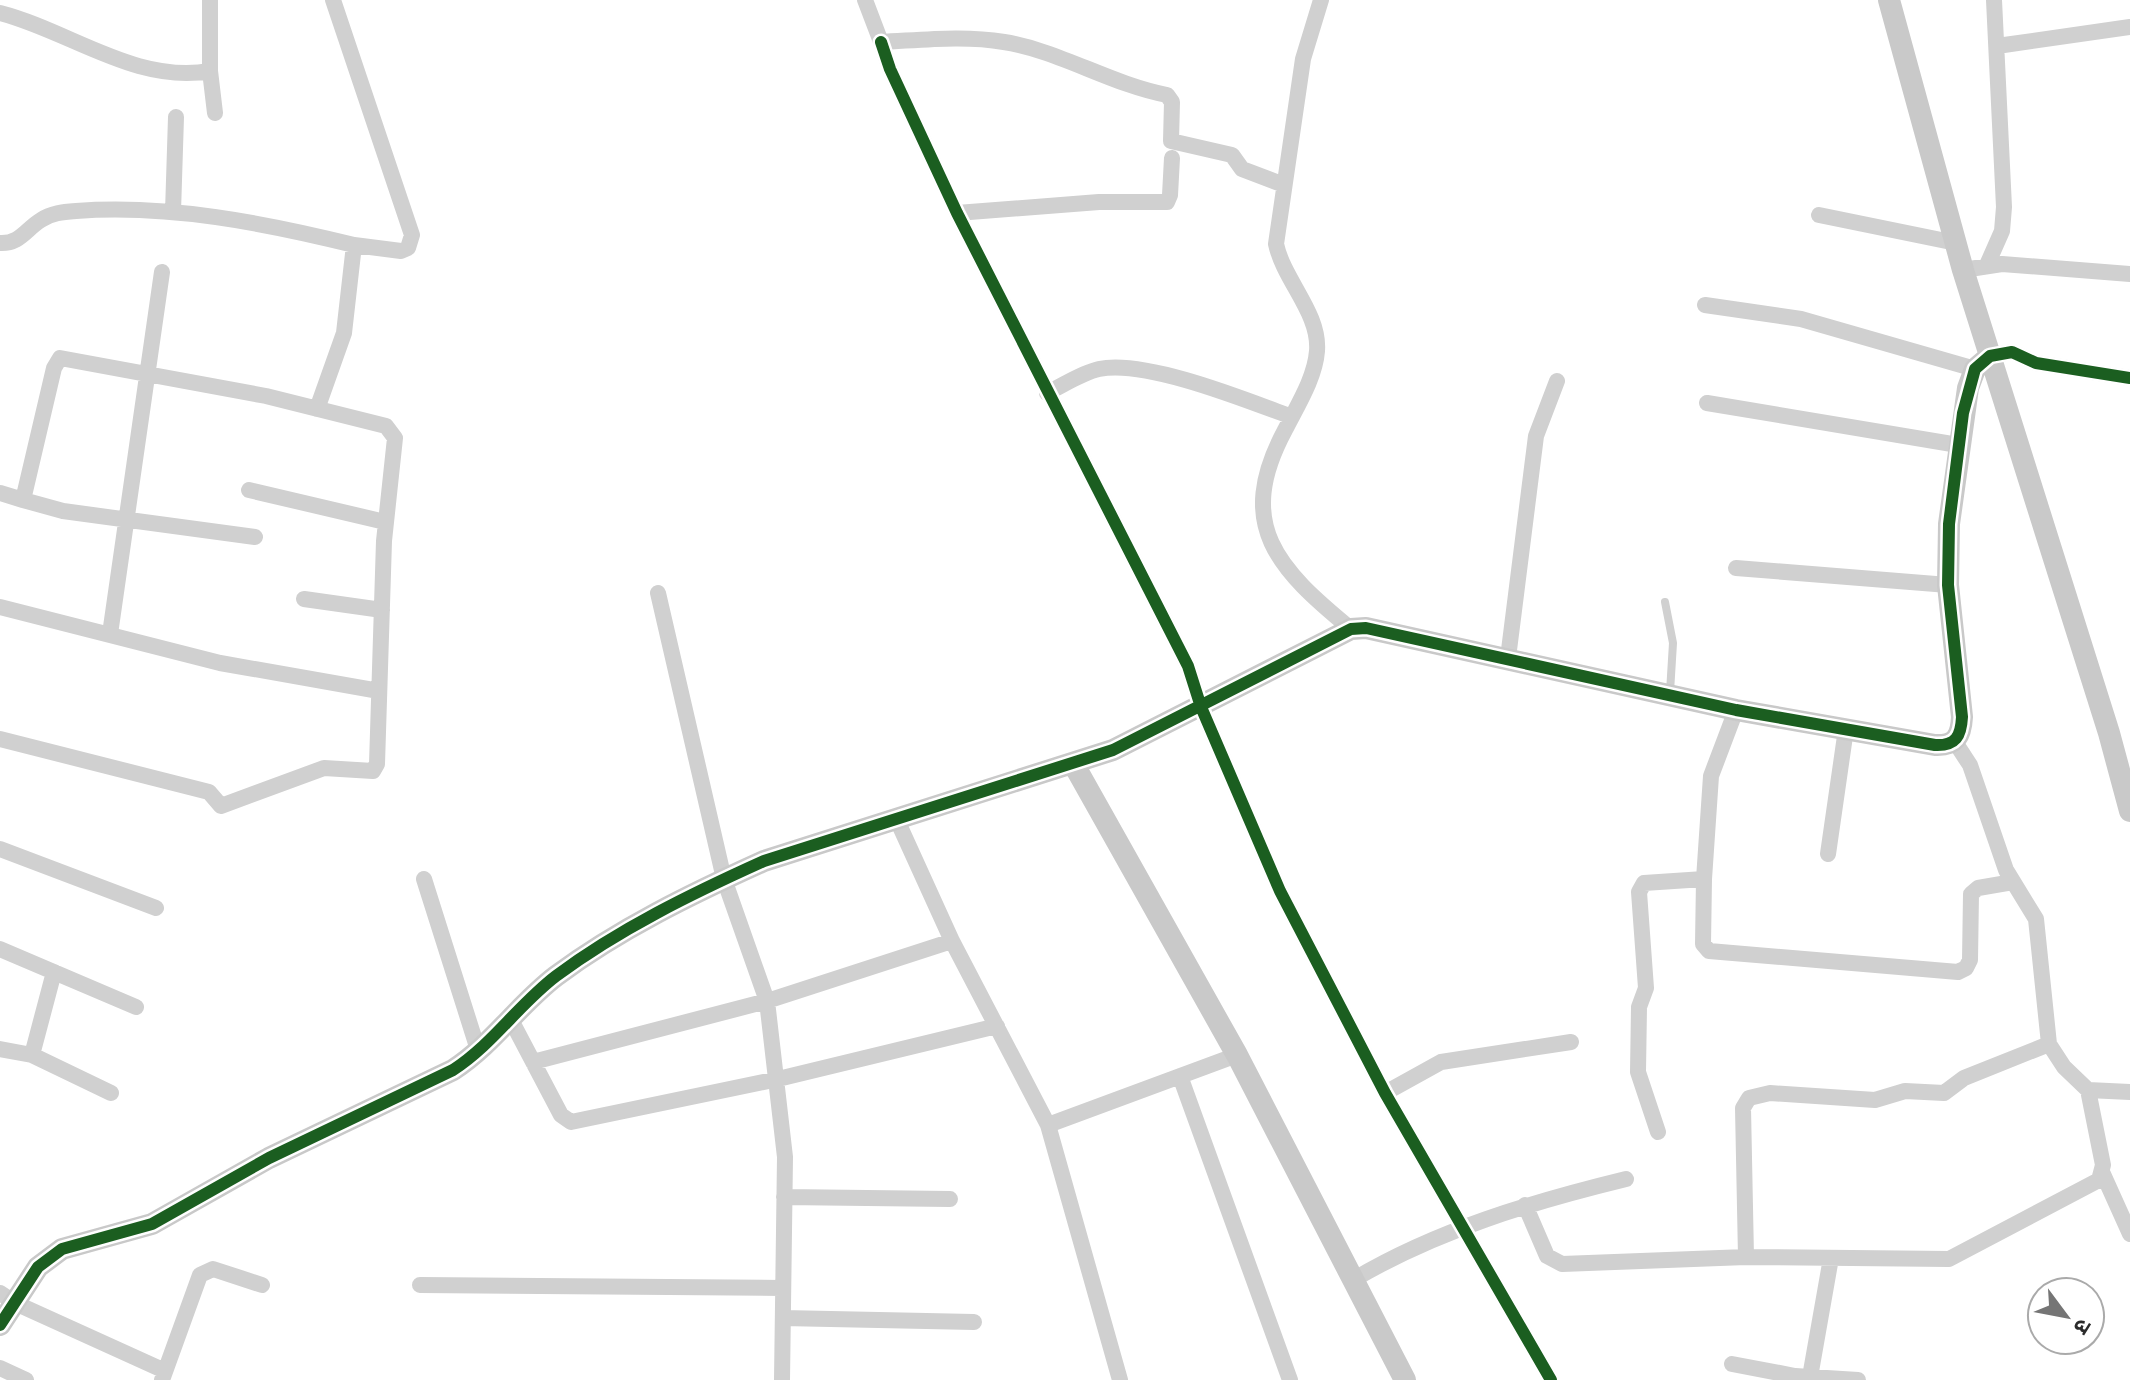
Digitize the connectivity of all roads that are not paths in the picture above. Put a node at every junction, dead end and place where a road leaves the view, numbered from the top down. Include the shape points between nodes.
1 (210, 0) edge
2 (333, 0) edge
3 (865, 0) edge
4 (1321, 0) edge
5 (1889, 0) edge
6 (1994, 0) edge
7 (10, 10) edge
8 (2130, 27) edge
9 (881, 42) junction
10 (1997, 46) junction
11 (210, 71) junction
12 (215, 113) dead end
13 (176, 117) dead end
14 (1172, 158) dead end
15 (1284, 185) junction
16 (173, 212) junction
17 (957, 213) junction
18 (1819, 215) dead end
19 (0, 243) edge
20 (1956, 243) junction
21 (354, 245) junction
22 (1987, 265) junction
23 (1963, 270) junction
24 (162, 272) dead end
25 (2130, 274) edge
26 (1705, 305) dead end
27 (1982, 363) junction
28 (147, 374) junction
29 (2130, 378) edge
30 (1557, 381) dead end
31 (1047, 393) junction
32 (1707, 403) dead end
33 (317, 409) junction
34 (1292, 417) junction
35 (1958, 445) junction
36 (249, 490) dead end
37 (0, 493) edge
38 (23, 500) junction
39 (127, 519) junction
40 (385, 522) junction
41 (255, 537) dead end
42 (1736, 568) dead end
43 (1948, 585) junction
44 (658, 593) dead end
45 (304, 599) dead end
46 (1665, 602) dead end
47 (0, 607) edge
48 (382, 610) junction
49 (1351, 629) junction
50 (110, 634) junction
51 (1508, 658) junction
52 (379, 691) junction
53 (1670, 695) junction
54 (1201, 707) junction
55 (1736, 710) junction
56 (1846, 729) junction
57 (0, 739) edge
58 (1955, 742) junction
59 (1073, 763) junction
60 (2130, 811) edge
61 (897, 820) junction
62 (0, 849) edge
63 (1828, 854) dead end
64 (424, 879) dead end
65 (724, 879) junction
66 (1704, 879) junction
67 (2013, 882) junction
68 (156, 908) dead end
69 (952, 941) junction
70 (0, 949) edge
71 (54, 972) junction
72 (767, 1001) junction
73 (136, 1007) dead end
74 (511, 1020) junction
75 (997, 1026) junction
76 (1571, 1042) dead end
77 (2049, 1044) junction
78 (0, 1049) edge
79 (479, 1053) junction
80 (32, 1055) junction
81 (1237, 1055) junction
82 (533, 1062) junction
83 (1180, 1076) junction
84 (778, 1079) junction
85 (2088, 1090) junction
86 (2130, 1092) edge
87 (111, 1093) dead end
88 (1385, 1093) junction
89 (1048, 1125) junction
90 (1658, 1132) dead end
91 (2103, 1174) junction
92 (1626, 1179) dead end
93 (784, 1197) junction
94 (950, 1199) dead end
95 (1525, 1205) junction
96 (2126, 1216) edge
97 (1464, 1229) junction
98 (2130, 1234) edge
99 (1746, 1257) junction
100 (1831, 1258) junction
101 (1353, 1280) junction
102 (262, 1285) dead end
103 (420, 1285) dead end
104 (782, 1288) junction
105 (7, 1298) edge
106 (783, 1318) junction
107 (974, 1322) dead end
108 (0, 1325) edge
109 (1732, 1364) dead end
110 (0, 1368) edge
111 (163, 1375) edge
112 (1810, 1377) junction
113 (26, 1380) edge
114 (782, 1380) edge
115 (1120, 1380) edge
116 (1290, 1380) edge
117 (1405, 1380) edge
118 (1551, 1380) edge
119 (1858, 1380) edge

1 - 11 street
2 - 21 street via 412,235 408,248 401,251
3 - 9 street
4 - 15 street via 1303,59
5 - 20 street
6 - 10 street
7 - 11 street via 146,68 180,75
8 - 10 street
9 - 15 street via 1005,42 1167,95 1172,102 1171,141 1232,155 1242,169
9 - 17 street
10 - 22 street via 2004,218
11 - 12 street
13 - 16 street
14 - 17 street via 1167,202
15 - 34 street via 1276,244 1280,264 1311,317 1318,348
16 - 19 street via 61,212 39,221 14,242
16 - 21 street
17 - 31 street
18 - 20 street
20 - 23 street
21 - 33 street via 344,333
22 - 23 street
22 - 25 street
23 - 27 street
24 - 28 street
26 - 27 street via 1801,319
27 - 29 street via 2012,352 2043,365
27 - 35 street
27 - 60 street via 2109,733
28 - 33 street
28 - 38 street via 60,358
28 - 39 street
30 - 51 street via 1536,436
31 - 34 street via 1090,372 1114,367 1209,387
31 - 54 street via 1188,666
32 - 35 street
33 - 40 street via 386,426 394,433
34 - 49 street via 1265,470 1265,524 1278,557 1301,587
35 - 43 street
36 - 40 street
37 - 38 street
38 - 39 street
39 - 41 street
39 - 50 street
40 - 48 street
42 - 43 street
43 - 58 street via 1962,717
44 - 65 street
45 - 48 street
46 - 53 lane via 1673,643
47 - 50 street
48 - 52 street
49 - 51 street
49 - 54 street
50 - 52 street via 220,663
51 - 53 street
52 - 57 street via 373,771 324,768 221,806 209,792
53 - 55 street
54 - 59 street via 1113,750
54 - 88 street via 1280,891
55 - 56 street
55 - 66 street via 1711,776
56 - 58 street via 1935,745
56 - 63 street
58 - 67 street via 1970,765
59 - 61 street
59 - 81 street
61 - 65 street via 764,861
61 - 69 street
62 - 68 street
64 - 79 street
65 - 72 street
65 - 74 street via 652,916 557,976
66 - 67 street via 1703,944 1709,951 1958,972 1970,960 1971,894
66 - 90 street via 1644,883 1639,892 1646,988 1639,1007 1638,1072
67 - 77 street via 2036,919
69 - 72 street
69 - 75 street
70 - 71 street
71 - 73 street
71 - 80 street
72 - 82 street
72 - 84 street
74 - 79 street
74 - 82 street
75 - 84 street
75 - 89 street
76 - 88 street via 1441,1062
77 - 85 street
77 - 99 street via 1964,1078 1944,1093 1905,1091 1875,1100 1770,1093 1749,1098 1743,1108
78 - 80 street
79 - 105 street via 409,1093 269,1158 152,1224 62,1249
80 - 87 street
81 - 83 street
81 - 101 street
82 - 84 street via 561,1115 571,1122
83 - 89 street
83 - 116 street
84 - 93 street
85 - 86 street
85 - 91 street
88 - 97 street
89 - 115 street
91 - 96 street
91 - 100 street via 2094,1184 1949,1259
92 - 95 street
93 - 94 street
93 - 104 street
95 - 97 street
95 - 99 street via 1547,1256 1562,1264
96 - 98 street
97 - 101 street
97 - 118 street
99 - 100 street
100 - 112 street
101 - 117 street
102 - 111 street via 213,1269 200,1275
103 - 104 street
104 - 106 street
105 - 108 street
105 - 111 street
106 - 107 street
106 - 114 street
109 - 112 street
110 - 113 street
112 - 119 street

